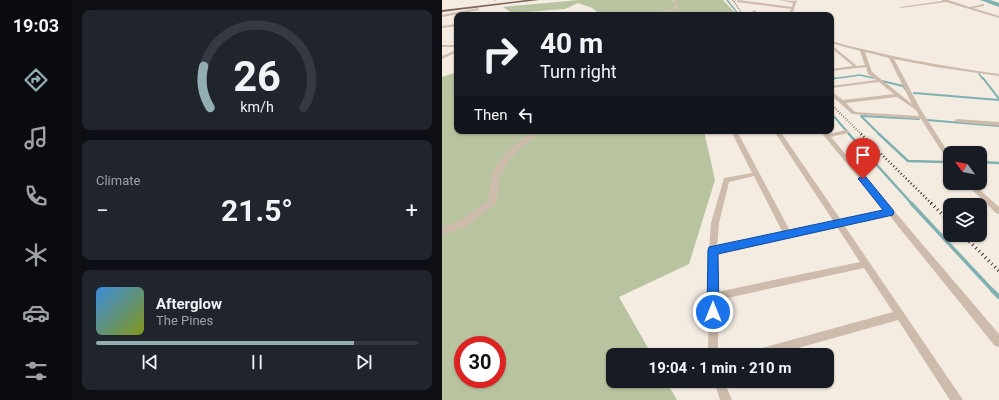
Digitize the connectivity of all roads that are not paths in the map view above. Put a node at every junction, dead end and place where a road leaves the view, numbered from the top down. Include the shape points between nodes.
1 (537, 0) edge
2 (675, 0) edge
3 (780, 0) edge
4 (738, 1) dead end
5 (795, 1) edge
6 (945, 1) edge
7 (959, 1) dead end
8 (953, 3) junction
9 (983, 5) dead end
10 (901, 7) dead end
11 (793, 8) junction
12 (970, 8) junction
13 (478, 10) dead end
14 (442, 11) edge
15 (466, 12) edge
16 (662, 12) edge
17 (791, 12) edge
18 (454, 14) edge
19 (442, 16) edge
20 (999, 17) edge
21 (454, 26) edge
22 (442, 28) edge
23 (834, 43) edge
24 (442, 46) edge
25 (454, 46) edge
26 (847, 46) junction
27 (834, 49) edge
28 (834, 50) edge
29 (862, 50) junction
30 (454, 52) edge
31 (890, 56) junction
32 (442, 58) edge
33 (867, 66) junction
34 (856, 67) junction
35 (834, 72) edge
36 (999, 75) edge
37 (879, 81) junction
38 (834, 87) edge
39 (834, 95) edge
40 (898, 95) junction
41 (842, 102) junction
42 (918, 110) junction
43 (922, 118) junction
44 (957, 121) dead end
45 (999, 124) edge
46 (846, 132) dead end
47 (834, 133) edge
48 (534, 134) edge
49 (736, 134) edge
50 (779, 134) edge
51 (826, 134) edge
52 (943, 150) edge
53 (756, 174) junction
54 (976, 190) edge
55 (999, 211) edge
56 (890, 212) junction
57 (838, 223) junction
58 (442, 231) edge
59 (787, 233) junction
60 (713, 250) junction
61 (866, 264) junction
62 (713, 297) junction
63 (899, 315) junction
64 (999, 342) edge
65 (713, 348) edge
66 (780, 348) edge
67 (722, 388) edge
68 (726, 400) edge
69 (957, 400) edge

1 - 14 main road
2 - 16 street via 678,8
3 - 5 street
4 - 11 street
5 - 11 street
6 - 8 street
6 - 10 street
7 - 8 street
8 - 12 street
9 - 12 street
11 - 17 street
12 - 20 street
13 - 15 street
18 - 19 street
21 - 22 street
23 - 26 street
24 - 25 street
26 - 27 street
26 - 29 street
28 - 34 street
29 - 31 street
29 - 33 street
30 - 32 street
31 - 36 street
31 - 42 street
33 - 34 street
33 - 37 street via 870,73
34 - 35 street
37 - 38 street
37 - 40 street
39 - 41 street
40 - 41 street
40 - 42 street
41 - 43 street via 854,113
42 - 43 street
43 - 52 street
44 - 45 street
46 - 47 street
48 - 58 street via 510,154 497,174 492,203 460,225
49 - 53 street
50 - 57 street
51 - 56 street
53 - 59 street
53 - 60 street via 726,180 715,223
54 - 55 street
56 - 57 street
56 - 64 street
57 - 59 street
57 - 61 street
59 - 60 street
60 - 62 street
61 - 62 street
61 - 63 street
62 - 65 street
63 - 66 street
63 - 69 street
67 - 68 street

